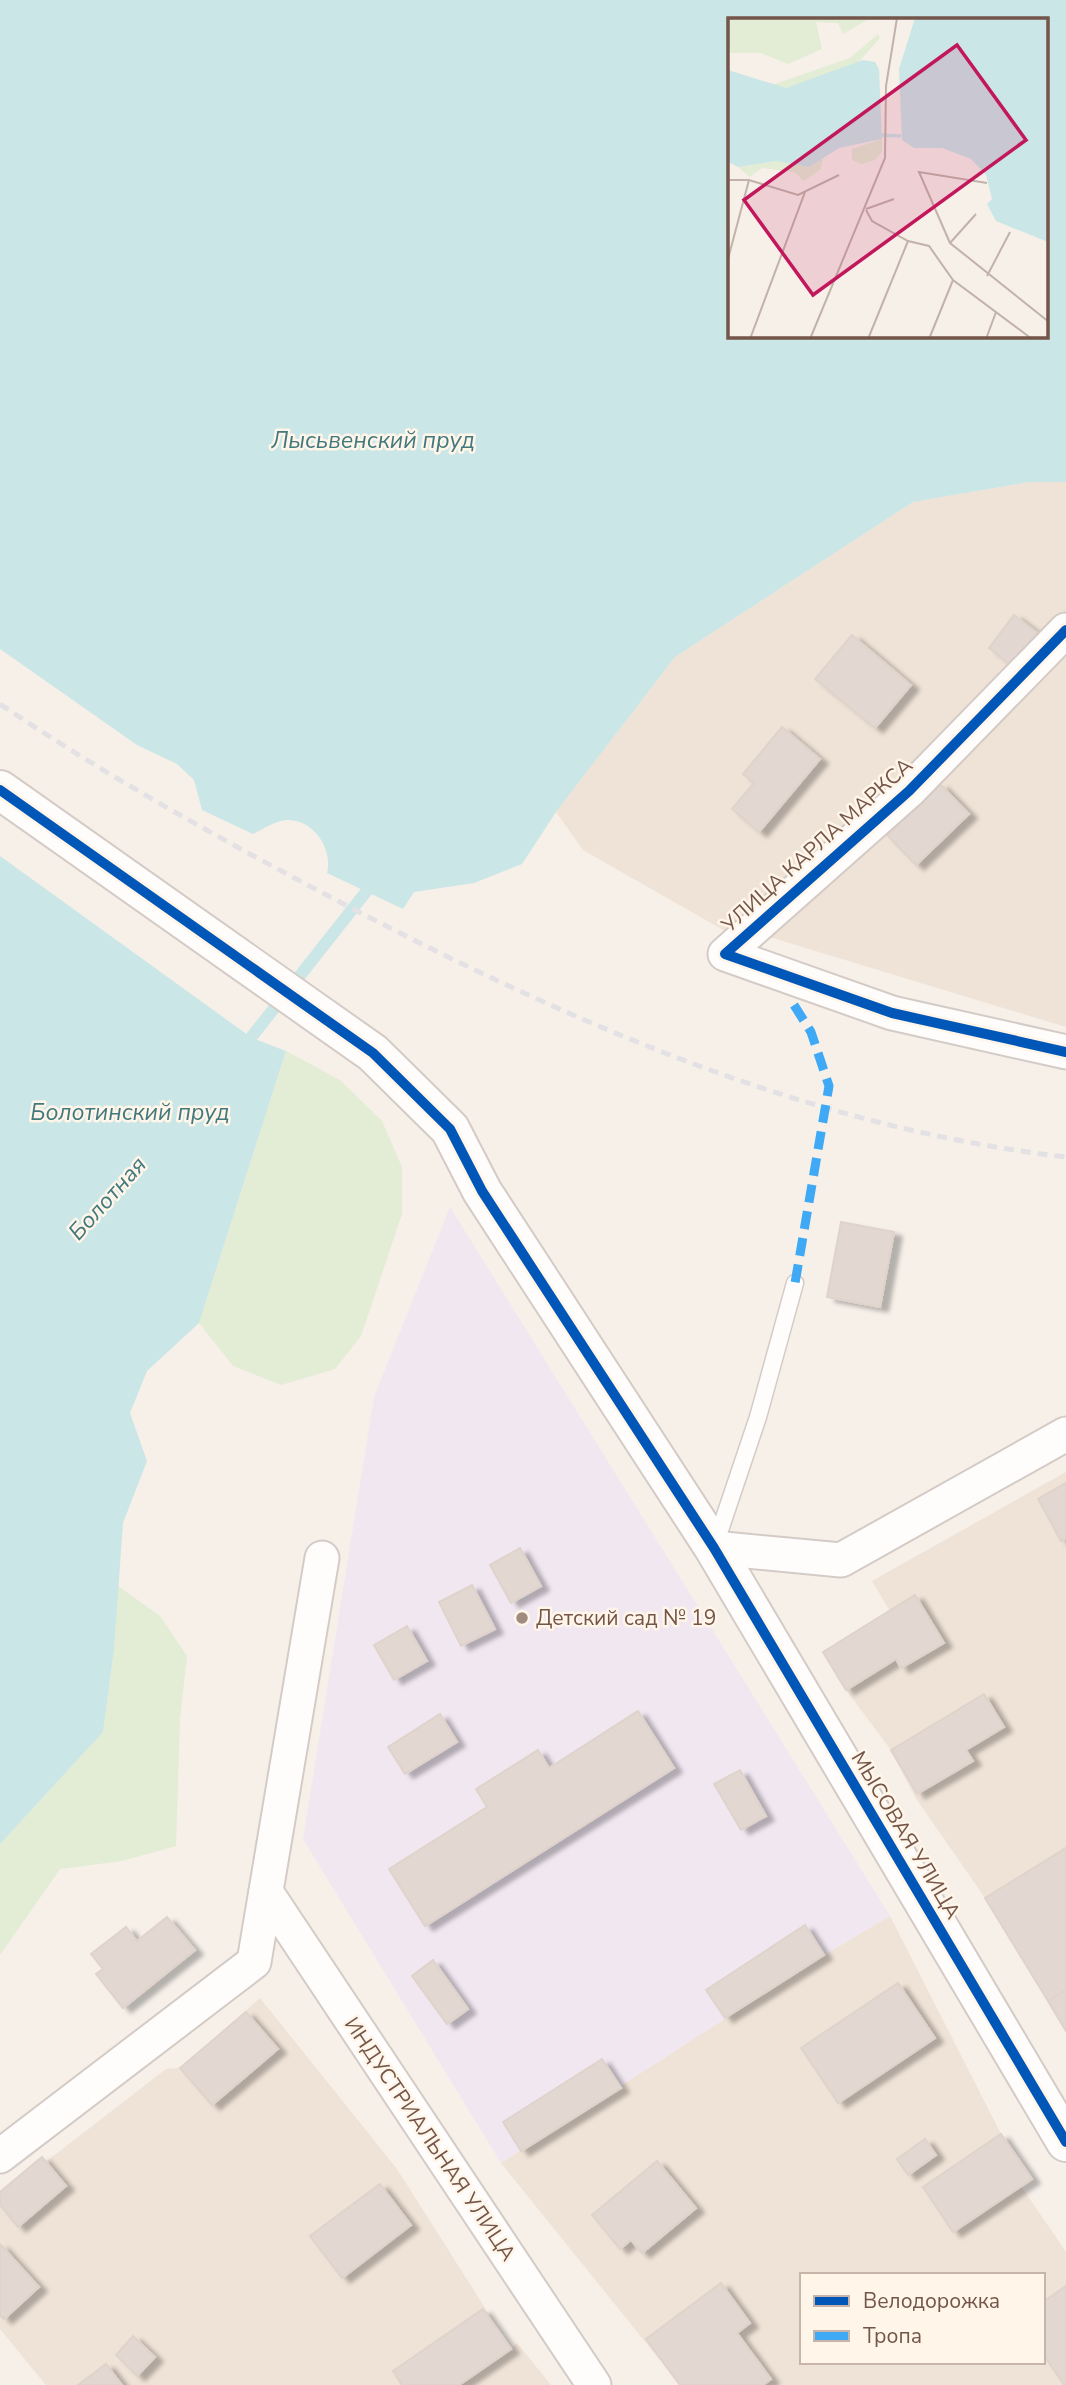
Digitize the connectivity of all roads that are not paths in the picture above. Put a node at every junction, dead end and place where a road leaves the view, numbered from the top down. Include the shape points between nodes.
1 (1066, 631) edge
2 (0, 790) edge
3 (1066, 1052) edge
4 (795, 1283) dead end
5 (1066, 1434) edge
6 (713, 1548) junction
7 (322, 1558) dead end
8 (266, 1892) junction
9 (1066, 2142) edge
10 (0, 2155) edge
11 (594, 2385) edge

1 - 3 street, УЛИЦА КАРЛА МАРКСА via 909,791 725,954 892,1013
2 - 6 street, МЫСОВАЯ УЛИЦА via 373,1053 450,1129 482,1191
4 - 6 lane via 758,1417
5 - 6 street via 841,1560
6 - 9 street, МЫСОВАЯ УЛИЦА
7 - 8 street
8 - 10 street via 254,1962
8 - 11 street, ИНДУСТРИАЛЬНАЯ УЛИЦА

